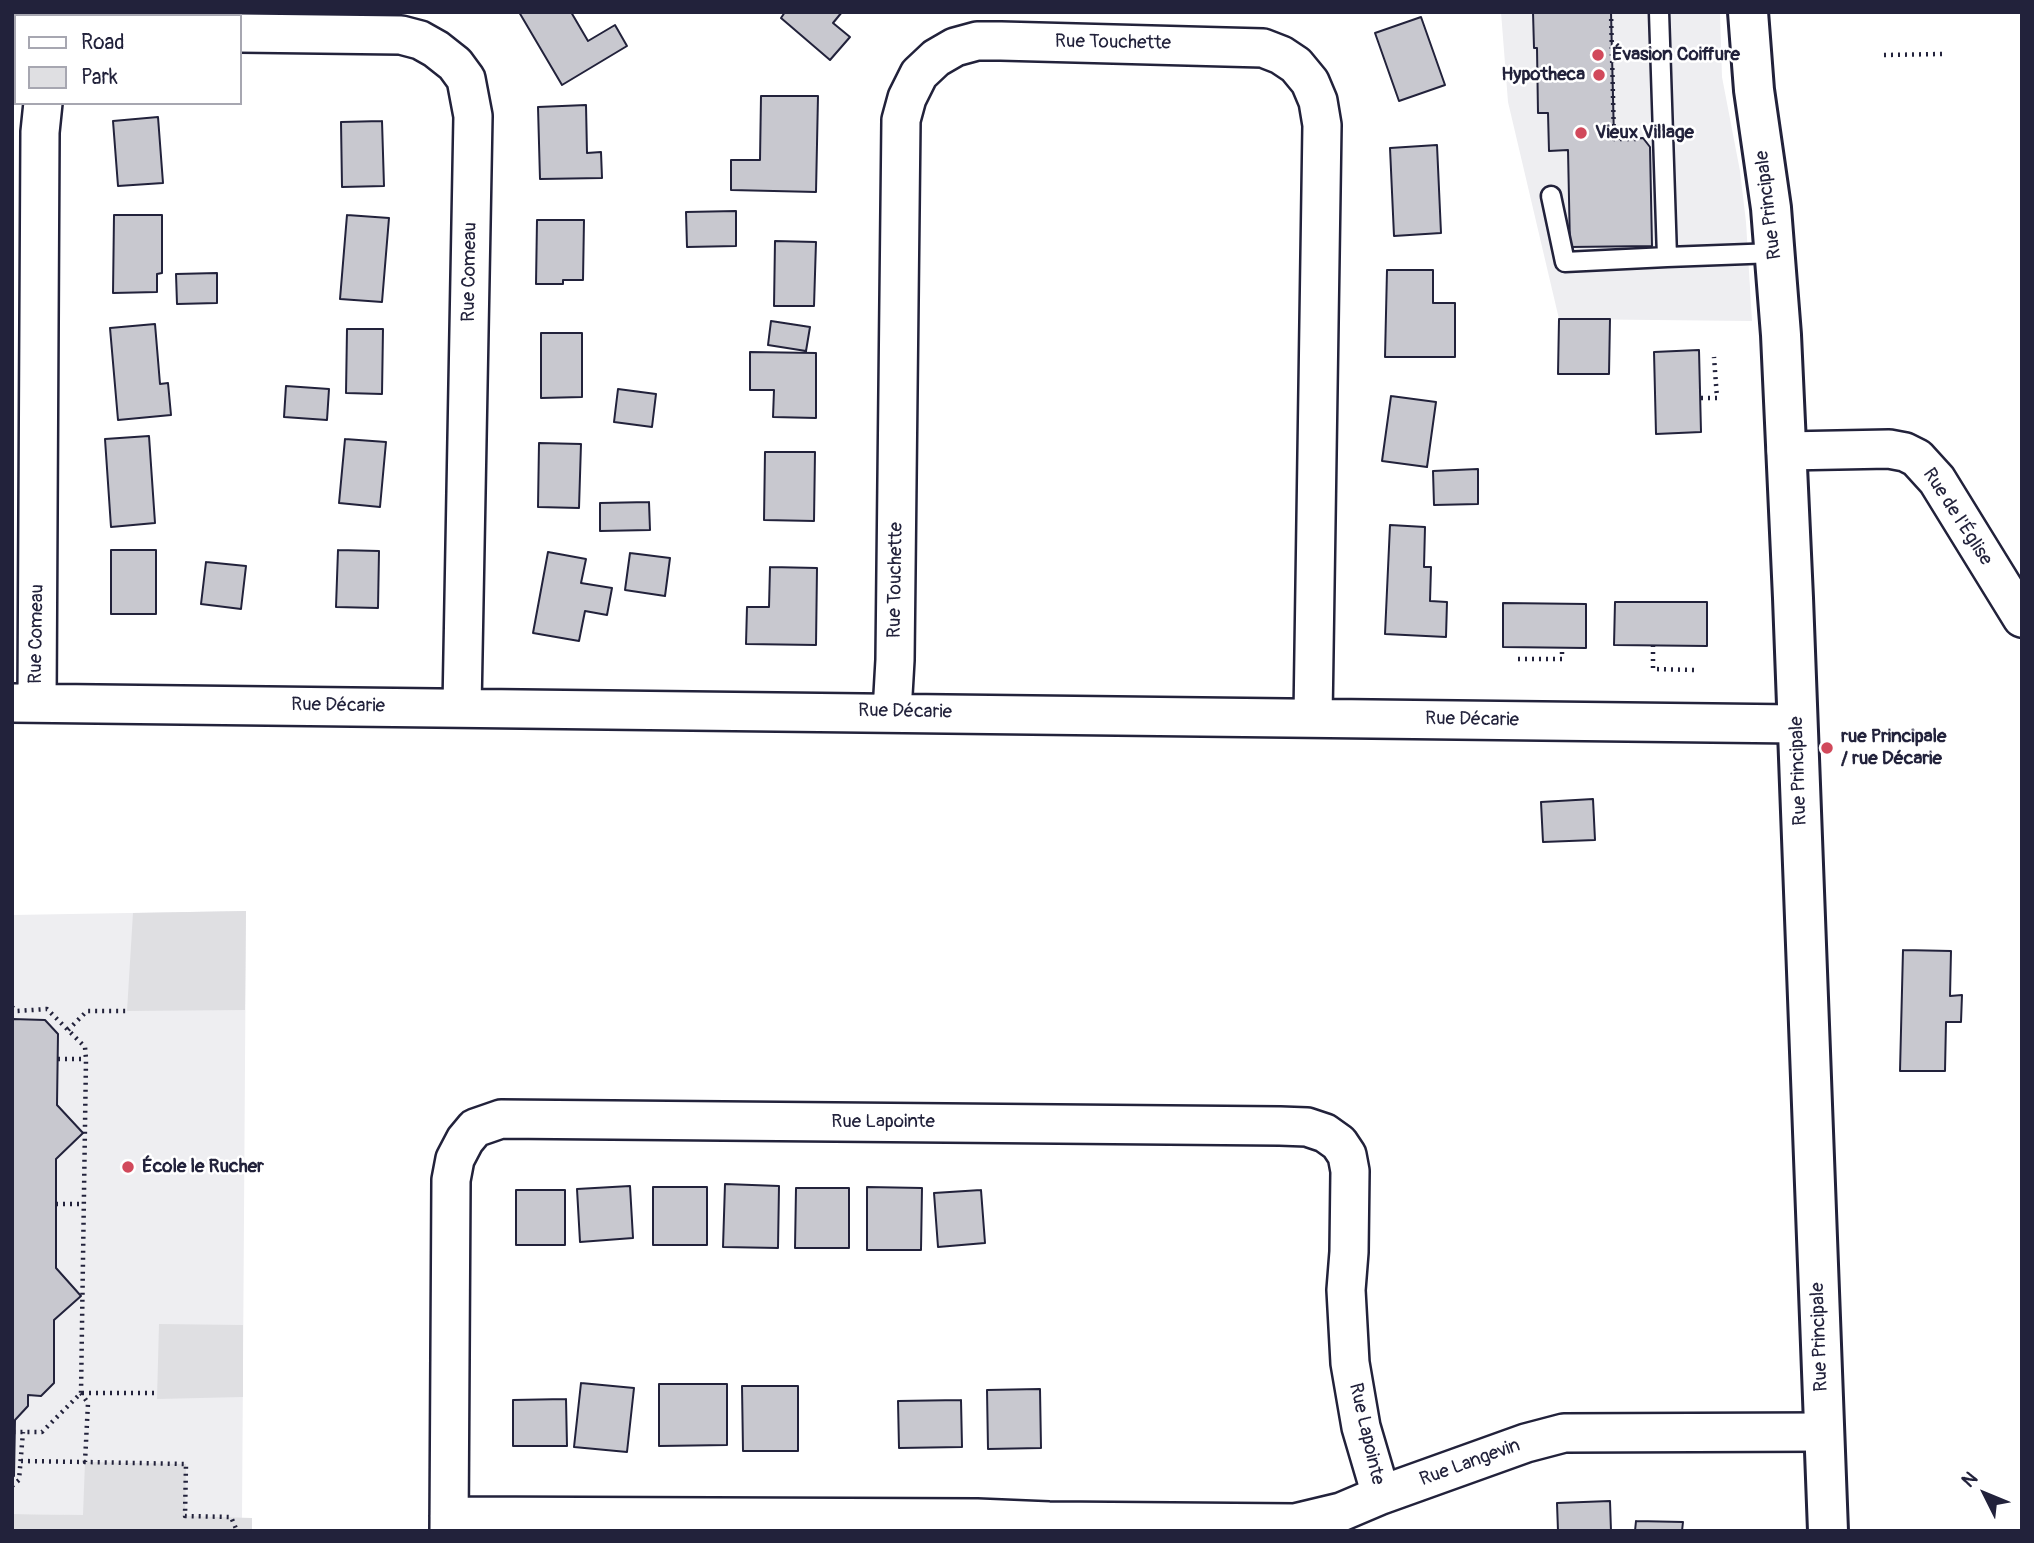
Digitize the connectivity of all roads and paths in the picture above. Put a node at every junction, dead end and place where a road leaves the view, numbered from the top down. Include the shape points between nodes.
1 (1611, 12) edge
2 (1659, 12) edge
3 (1748, 12) edge
4 (242, 33) edge
5 (1942, 54) dead end
6 (1884, 55) dead end
7 (43, 105) edge
8 (1630, 139) dead end
9 (1551, 196) dead end
10 (1774, 253) junction
11 (1667, 257) junction
12 (1714, 357) dead end
13 (1700, 398) dead end
14 (1786, 451) junction
15 (2022, 618) edge
16 (1653, 645) dead end
17 (1562, 648) dead end
18 (1518, 659) dead end
19 (1696, 670) dead end
20 (24, 703) edge
21 (462, 707) junction
22 (892, 712) junction
23 (1313, 717) junction
24 (1797, 724) junction
25 (12, 1007) edge
26 (127, 1011) dead end
27 (68, 1030) junction
28 (58, 1059) dead end
29 (86, 1059) junction
30 (56, 1204) dead end
31 (83, 1204) junction
32 (81, 1393) junction
33 (158, 1393) dead end
34 (15, 1432) dead end
35 (23, 1432) junction
36 (1824, 1433) junction
37 (21, 1461) junction
38 (85, 1462) junction
39 (12, 1486) edge
40 (1381, 1495) junction
41 (449, 1523) edge
42 (237, 1531) edge
43 (1828, 1531) edge

1 - 8 path via 1614,139
2 - 11 lane
3 - 10 street, Rue Principale
4 - 21 street, Rue Comeau via 401,35 436,49 466,79 473,116
5 - 6 path
7 - 20 street, Rue Comeau
9 - 11 lane via 1564,262
10 - 11 lane
10 - 14 street, Rue Principale
12 - 13 path via 1717,398
14 - 15 street, Rue de l'Église via 1889,449 1917,458 1937,480
14 - 24 street, Rue Principale
16 - 19 path via 1653,669
17 - 18 path via 1562,659
20 - 21 street, Rue Décarie
21 - 22 street, Rue Décarie
22 - 23 street, Rue Décarie
22 - 23 street, Rue Touchette via 901,120 919,74 936,58 977,41 1001,41 1263,48 1297,65 1310,82 1322,125
23 - 24 street, Rue Décarie
24 - 36 street, Rue Principale
25 - 27 path via 47,1009
26 - 27 path via 87,1011
27 - 29 path via 85,1047
28 - 29 path
29 - 31 path
30 - 31 path
31 - 32 path
32 - 33 path
32 - 35 path via 42,1432
32 - 38 path via 88,1403
34 - 35 path
35 - 37 path
36 - 40 street, Rue Langevin via 1564,1433
36 - 43 street, Rue Principale
37 - 38 path
37 - 39 path via 19,1480
38 - 42 path via 186,1464 185,1516 231,1517
40 - 41 street, Rue Langevin via 1341,1512 1295,1522 977,1518
40 - 41 street, Rue Lapointe via 1361,1427 1349,1351 1350,1171 1339,1143 1325,1133 1280,1126 501,1119 475,1128 465,1140 451,1180

